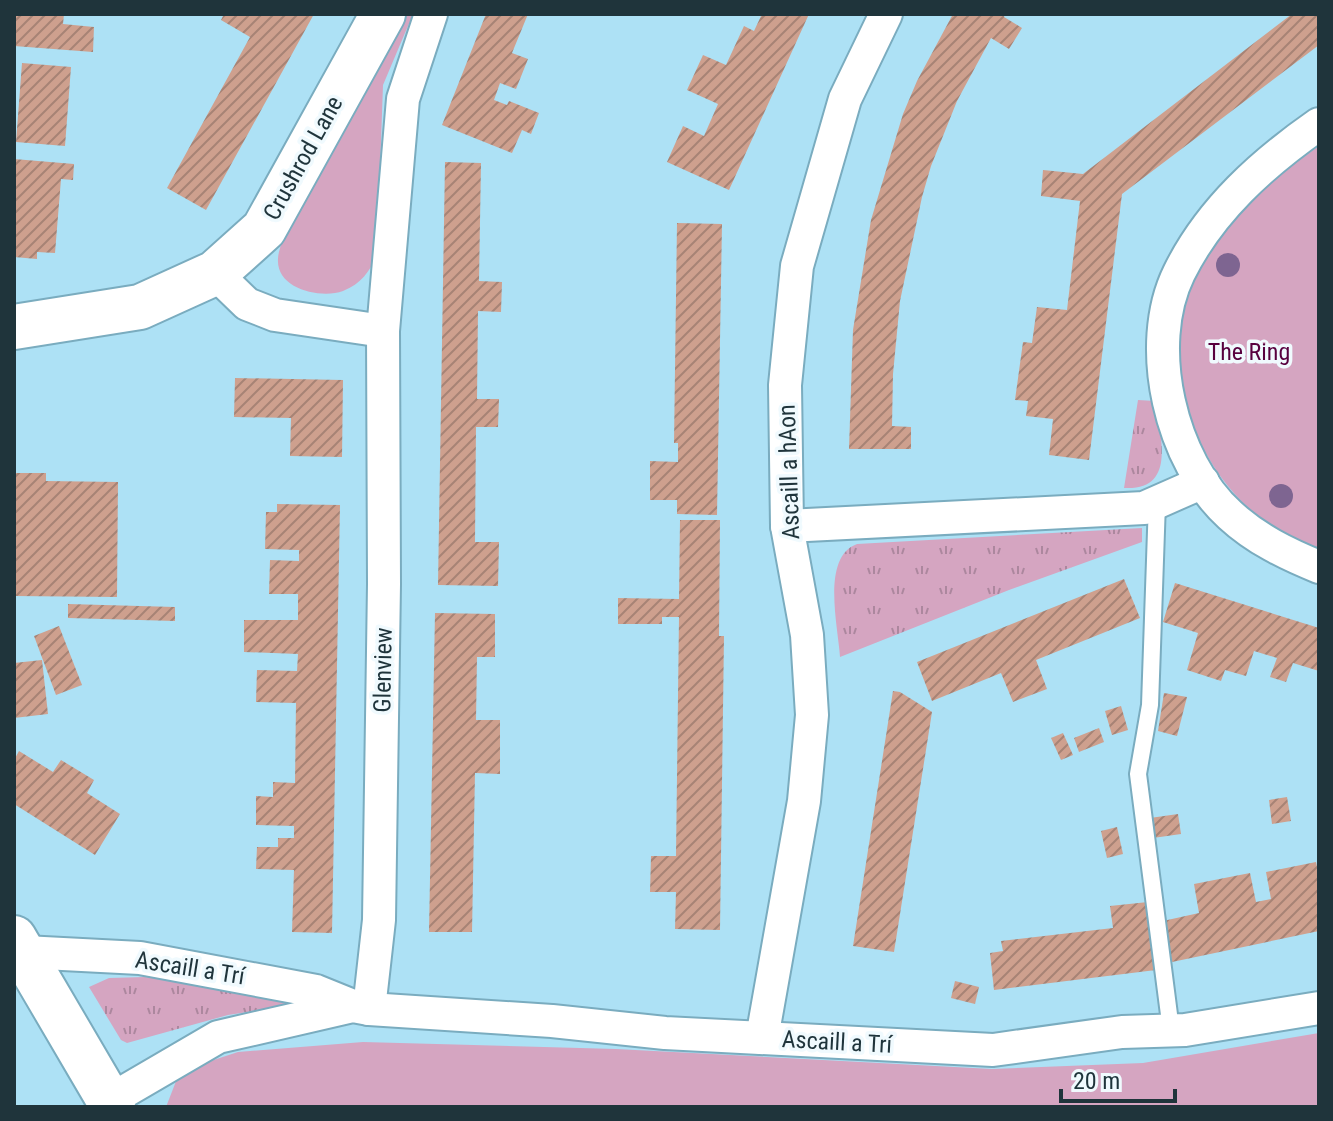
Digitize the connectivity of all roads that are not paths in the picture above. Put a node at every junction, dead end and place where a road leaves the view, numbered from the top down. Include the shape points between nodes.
1 (383, 14) edge
2 (431, 14) edge
3 (886, 14) edge
4 (1319, 124) edge
5 (215, 273) junction
6 (14, 327) edge
7 (383, 331) junction
8 (1203, 482) junction
9 (1157, 502) junction
10 (787, 526) junction
11 (1319, 567) edge
12 (19, 945) edge
13 (361, 1007) junction
14 (1319, 1008) edge
15 (1171, 1030) junction
16 (762, 1038) junction
17 (111, 1103) edge

1 - 5 main road, Crushrod Lane via 264,229
2 - 7 street, Glenview via 403,99
3 - 10 street, Ascaill a hAon via 845,99 797,266 785,385
4 - 8 street via 1280,151 1230,198 1198,241 1167,303 1162,350 1167,397
5 - 6 main road, Crushrod Lane via 140,307
5 - 7 street via 247,304 275,315
7 - 13 street, Glenview via 379,920
8 - 9 street
8 - 11 street via 1230,515 1279,551
9 - 10 street via 1144,508
9 - 15 lane via 1150,705 1138,774
10 - 16 street, Ascaill a hAon via 807,635 812,715 804,801
12 - 13 street, Ascaill a Trí via 140,958 316,991
12 - 17 main road
13 - 16 street, Ascaill a Trí
13 - 17 street, Ascaill a Trí via 218,1037
14 - 15 street, Ascaill a Trí
15 - 16 street, Ascaill a Trí via 993,1050

